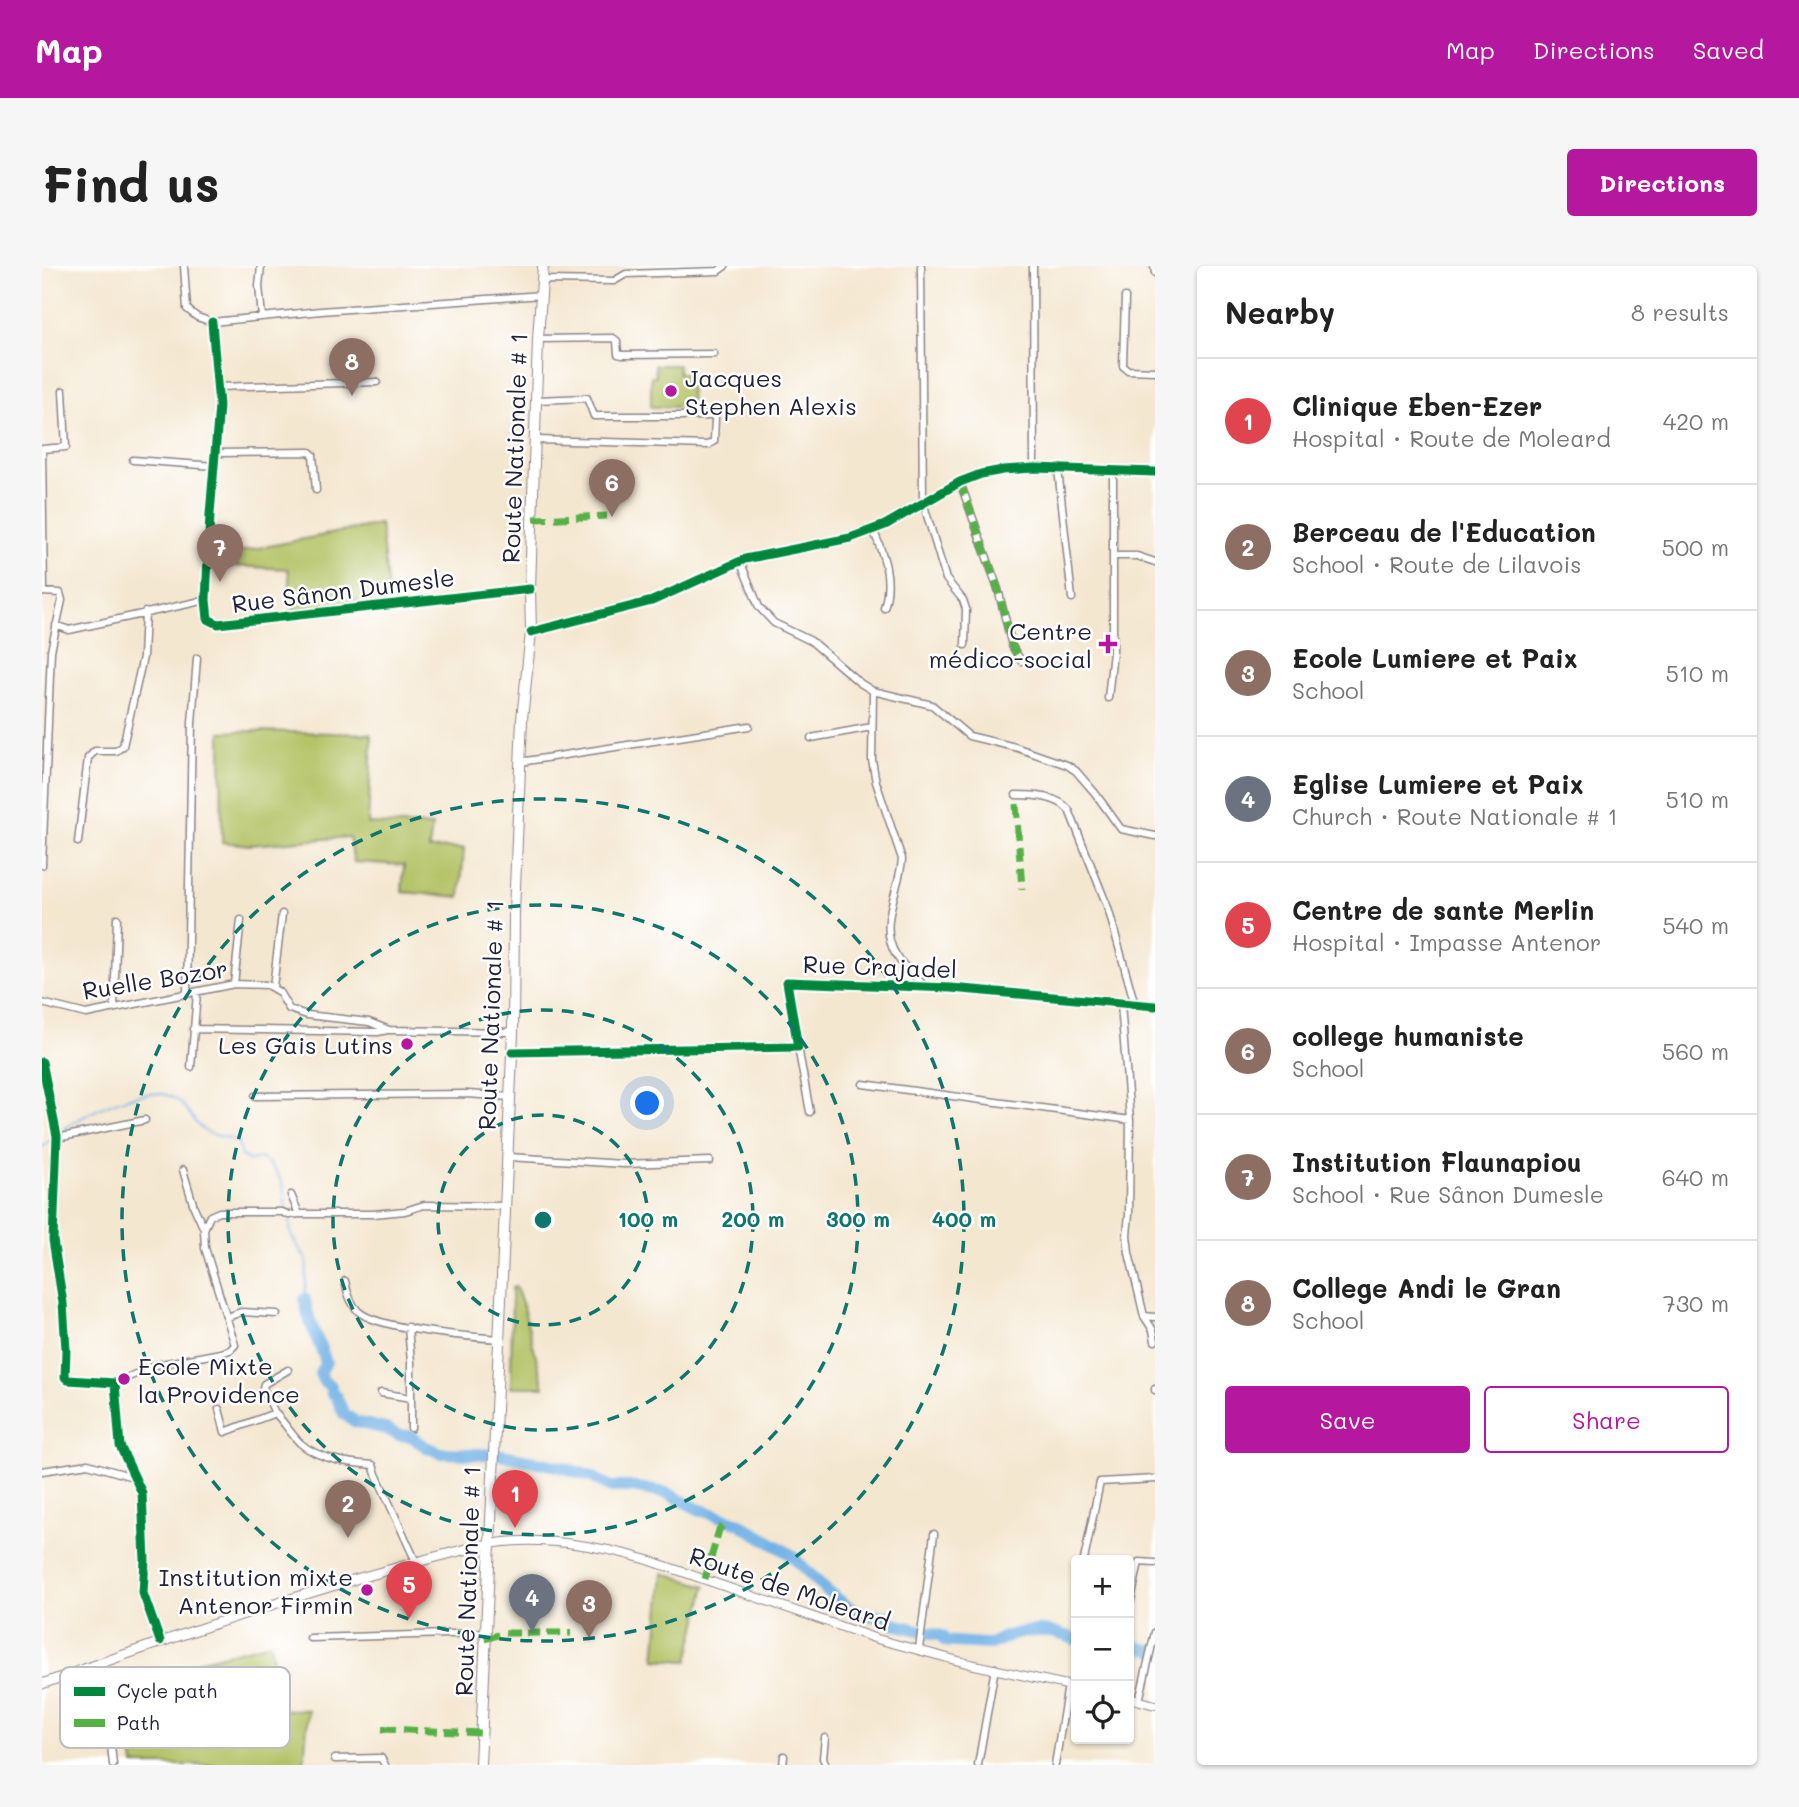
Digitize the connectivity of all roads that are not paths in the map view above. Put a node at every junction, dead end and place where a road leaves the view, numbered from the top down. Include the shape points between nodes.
1 (184, 266) edge
2 (261, 266) edge
3 (543, 266) edge
4 (725, 266) edge
5 (921, 266) edge
6 (1033, 266) edge
7 (1154, 266) edge
8 (1155, 274) edge
9 (542, 280) junction
10 (542, 295) junction
11 (1125, 297) dead end
12 (261, 317) junction
13 (212, 322) junction
14 (538, 340) junction
15 (714, 354) dead end
16 (1155, 372) edge
17 (377, 382) dead end
18 (217, 387) junction
19 (63, 391) dead end
20 (537, 400) junction
21 (537, 440) junction
22 (216, 453) junction
23 (133, 460) dead end
24 (215, 466) junction
25 (1034, 468) junction
26 (1058, 469) junction
27 (1113, 470) junction
28 (1155, 472) edge
29 (960, 482) junction
30 (316, 490) dead end
31 (923, 502) junction
32 (873, 529) junction
33 (1113, 556) junction
34 (740, 561) junction
35 (1155, 562) edge
36 (530, 589) junction
37 (43, 592) edge
38 (1072, 598) dead end
39 (206, 600) junction
40 (884, 608) dead end
41 (145, 612) junction
42 (56, 625) junction
43 (531, 632) junction
44 (965, 645) dead end
45 (197, 658) dead end
46 (1021, 661) dead end
47 (873, 691) junction
48 (1108, 698) dead end
49 (749, 726) dead end
50 (873, 727) junction
51 (811, 738) dead end
52 (520, 762) junction
53 (1016, 795) dead end
54 (1155, 836) edge
55 (78, 842) dead end
56 (42, 865) edge
57 (282, 914) dead end
58 (117, 918) dead end
59 (241, 920) dead end
60 (234, 984) junction
61 (273, 987) junction
62 (926, 987) junction
63 (197, 993) junction
64 (187, 994) junction
65 (42, 1003) edge
66 (1121, 1004) junction
67 (1135, 1005) junction
68 (1155, 1006) edge
69 (114, 1009) junction
70 (193, 1029) junction
71 (389, 1030) junction
72 (513, 1032) junction
73 (798, 1047) junction
74 (512, 1052) junction
75 (42, 1062) edge
76 (191, 1067) dead end
77 (863, 1084) dead end
78 (255, 1096) dead end
79 (510, 1097) junction
80 (810, 1112) dead end
81 (145, 1119) dead end
82 (1130, 1120) junction
83 (57, 1137) junction
84 (508, 1157) junction
85 (710, 1161) dead end
86 (183, 1170) dead end
87 (291, 1195) dead end
88 (505, 1206) junction
89 (197, 1213) junction
90 (299, 1214) junction
91 (210, 1216) junction
92 (204, 1229) junction
93 (345, 1281) dead end
94 (277, 1314) dead end
95 (228, 1317) junction
96 (1144, 1317) junction
97 (1155, 1317) edge
98 (408, 1327) junction
99 (499, 1339) junction
100 (1155, 1341) edge
101 (288, 1370) dead end
102 (115, 1383) junction
103 (381, 1393) dead end
104 (411, 1398) junction
105 (219, 1409) dead end
106 (275, 1413) junction
107 (411, 1428) dead end
108 (42, 1471) edge
109 (133, 1477) junction
110 (1155, 1479) edge
111 (934, 1534) dead end
112 (490, 1544) junction
113 (1085, 1555) edge
114 (416, 1562) junction
115 (1155, 1563) edge
116 (1134, 1585) edge
117 (1155, 1632) edge
118 (486, 1633) junction
119 (310, 1638) dead end
120 (160, 1641) junction
121 (919, 1649) junction
122 (97, 1664) junction
123 (89, 1667) edge
124 (98, 1667) edge
125 (995, 1668) junction
126 (60, 1677) edge
127 (42, 1684) edge
128 (1071, 1686) edge
129 (1071, 1691) edge
130 (1134, 1700) edge
131 (1139, 1701) junction
132 (1155, 1705) edge
133 (825, 1738) dead end
134 (784, 1756) dead end
135 (335, 1759) dead end
136 (384, 1765) edge
137 (480, 1765) edge
138 (783, 1765) edge
139 (826, 1765) edge
140 (978, 1765) edge
141 (1055, 1765) edge

1 - 13 street via 187,309
2 - 12 street
3 - 9 main road, Route Nationale # 1
4 - 9 street via 718,271 626,274 614,281
5 - 31 street
6 - 25 street
7 - 8 street
9 - 10 main road, Route Nationale # 1
10 - 12 street
10 - 14 main road, Route Nationale # 1
11 - 16 street via 1124,366
12 - 13 street
13 - 18 street, Rue Sânon Dumesle
14 - 15 street via 613,338 622,355
14 - 20 main road, Route Nationale # 1
17 - 18 street
18 - 22 street, Rue Sânon Dumesle
19 - 37 street via 66,447 43,449
20 - 21 main road, Route Nationale # 1
20 - 21 street via 587,398 594,416 713,416 715,422 714,441 708,445
21 - 36 main road, Route Nationale # 1
22 - 24 street, Rue Sânon Dumesle
22 - 30 street via 310,452
23 - 24 street
24 - 39 street, Rue Sânon Dumesle
25 - 26 street
25 - 29 street via 1003,470
26 - 27 street
26 - 38 street
27 - 28 street
27 - 33 street
29 - 31 street
29 - 46 street via 998,589 1012,646
31 - 32 street
31 - 44 street via 946,579 966,609
32 - 34 street
32 - 40 street via 888,577
33 - 35 street
33 - 48 street
34 - 43 street via 652,601
34 - 47 street via 763,614 811,642
36 - 39 street, Rue Sânon Dumesle via 218,624 208,620
36 - 43 main road, Route Nationale # 1
37 - 42 street via 61,595
39 - 41 street
41 - 42 street via 69,629
41 - 55 street via 143,657 123,746 116,751 94,751 88,758
42 - 56 street
43 - 52 main road, Route Nationale # 1
45 - 64 street
47 - 50 street
47 - 54 street via 932,705 969,736 1067,765 1121,829
49 - 52 street
50 - 51 street
50 - 62 street via 876,782 899,847 901,871 888,937 901,963
52 - 72 main road, Route Nationale # 1
53 - 67 street via 1038,796 1069,810 1108,908
57 - 61 street
58 - 69 street
59 - 60 street
60 - 61 street, Ruelle Bozor
60 - 63 street, Ruelle Bozor
61 - 71 street via 296,1012 369,1021
62 - 66 street, Rue Crajadel
62 - 73 street, Rue Crajadel via 787,982
63 - 64 street, Ruelle Bozor
63 - 70 street
64 - 69 street, Ruelle Bozor
65 - 69 street, Ruelle Bozor via 86,1014
66 - 67 street, Rue Crajadel
66 - 82 street
67 - 68 street, Rue Crajadel
70 - 71 street
70 - 76 street
71 - 72 street
72 - 74 main road, Route Nationale # 1
73 - 74 street
73 - 80 street
74 - 79 main road, Route Nationale # 1
75 - 83 street
77 - 82 street
78 - 79 street
79 - 84 main road, Route Nationale # 1
81 - 83 street
82 - 96 street via 1127,1234
83 - 102 street via 53,1240 63,1303 65,1377
84 - 85 street via 624,1164
84 - 88 main road, Route Nationale # 1
86 - 89 street
87 - 90 street
88 - 90 street via 424,1205 373,1214
88 - 99 main road, Route Nationale # 1
89 - 91 street
89 - 92 street
90 - 91 street via 219,1212
91 - 92 street
92 - 95 street via 205,1248
93 - 98 street via 359,1312
94 - 95 street via 241,1312
95 - 102 street via 235,1345 230,1350 156,1365
96 - 97 street
96 - 100 street
98 - 99 street
98 - 104 street
99 - 112 main road, Route Nationale # 1
101 - 106 street via 262,1388
102 - 109 street via 120,1446
103 - 104 street
104 - 107 street
105 - 106 street via 225,1432
106 - 114 street via 301,1443 318,1454 373,1465
108 - 109 street via 88,1464
109 - 120 street via 142,1493 143,1593
110 - 113 street via 1100,1482
111 - 121 street
112 - 114 main road
112 - 118 main road, Route Nationale # 1
112 - 121 street, Route de Moleard via 515,1539 615,1550
114 - 120 main road
115 - 116 street via 1139,1562
117 - 131 street
118 - 119 street
118 - 137 main road, Route Nationale # 1
120 - 122 main road
121 - 125 street, Route de Moleard
122 - 123 main road
122 - 124 street
125 - 128 street, Route de Moleard
125 - 140 street
126 - 127 main road
129 - 141 street
130 - 131 street
131 - 132 street
133 - 139 street
134 - 138 street
135 - 136 street via 382,1758

